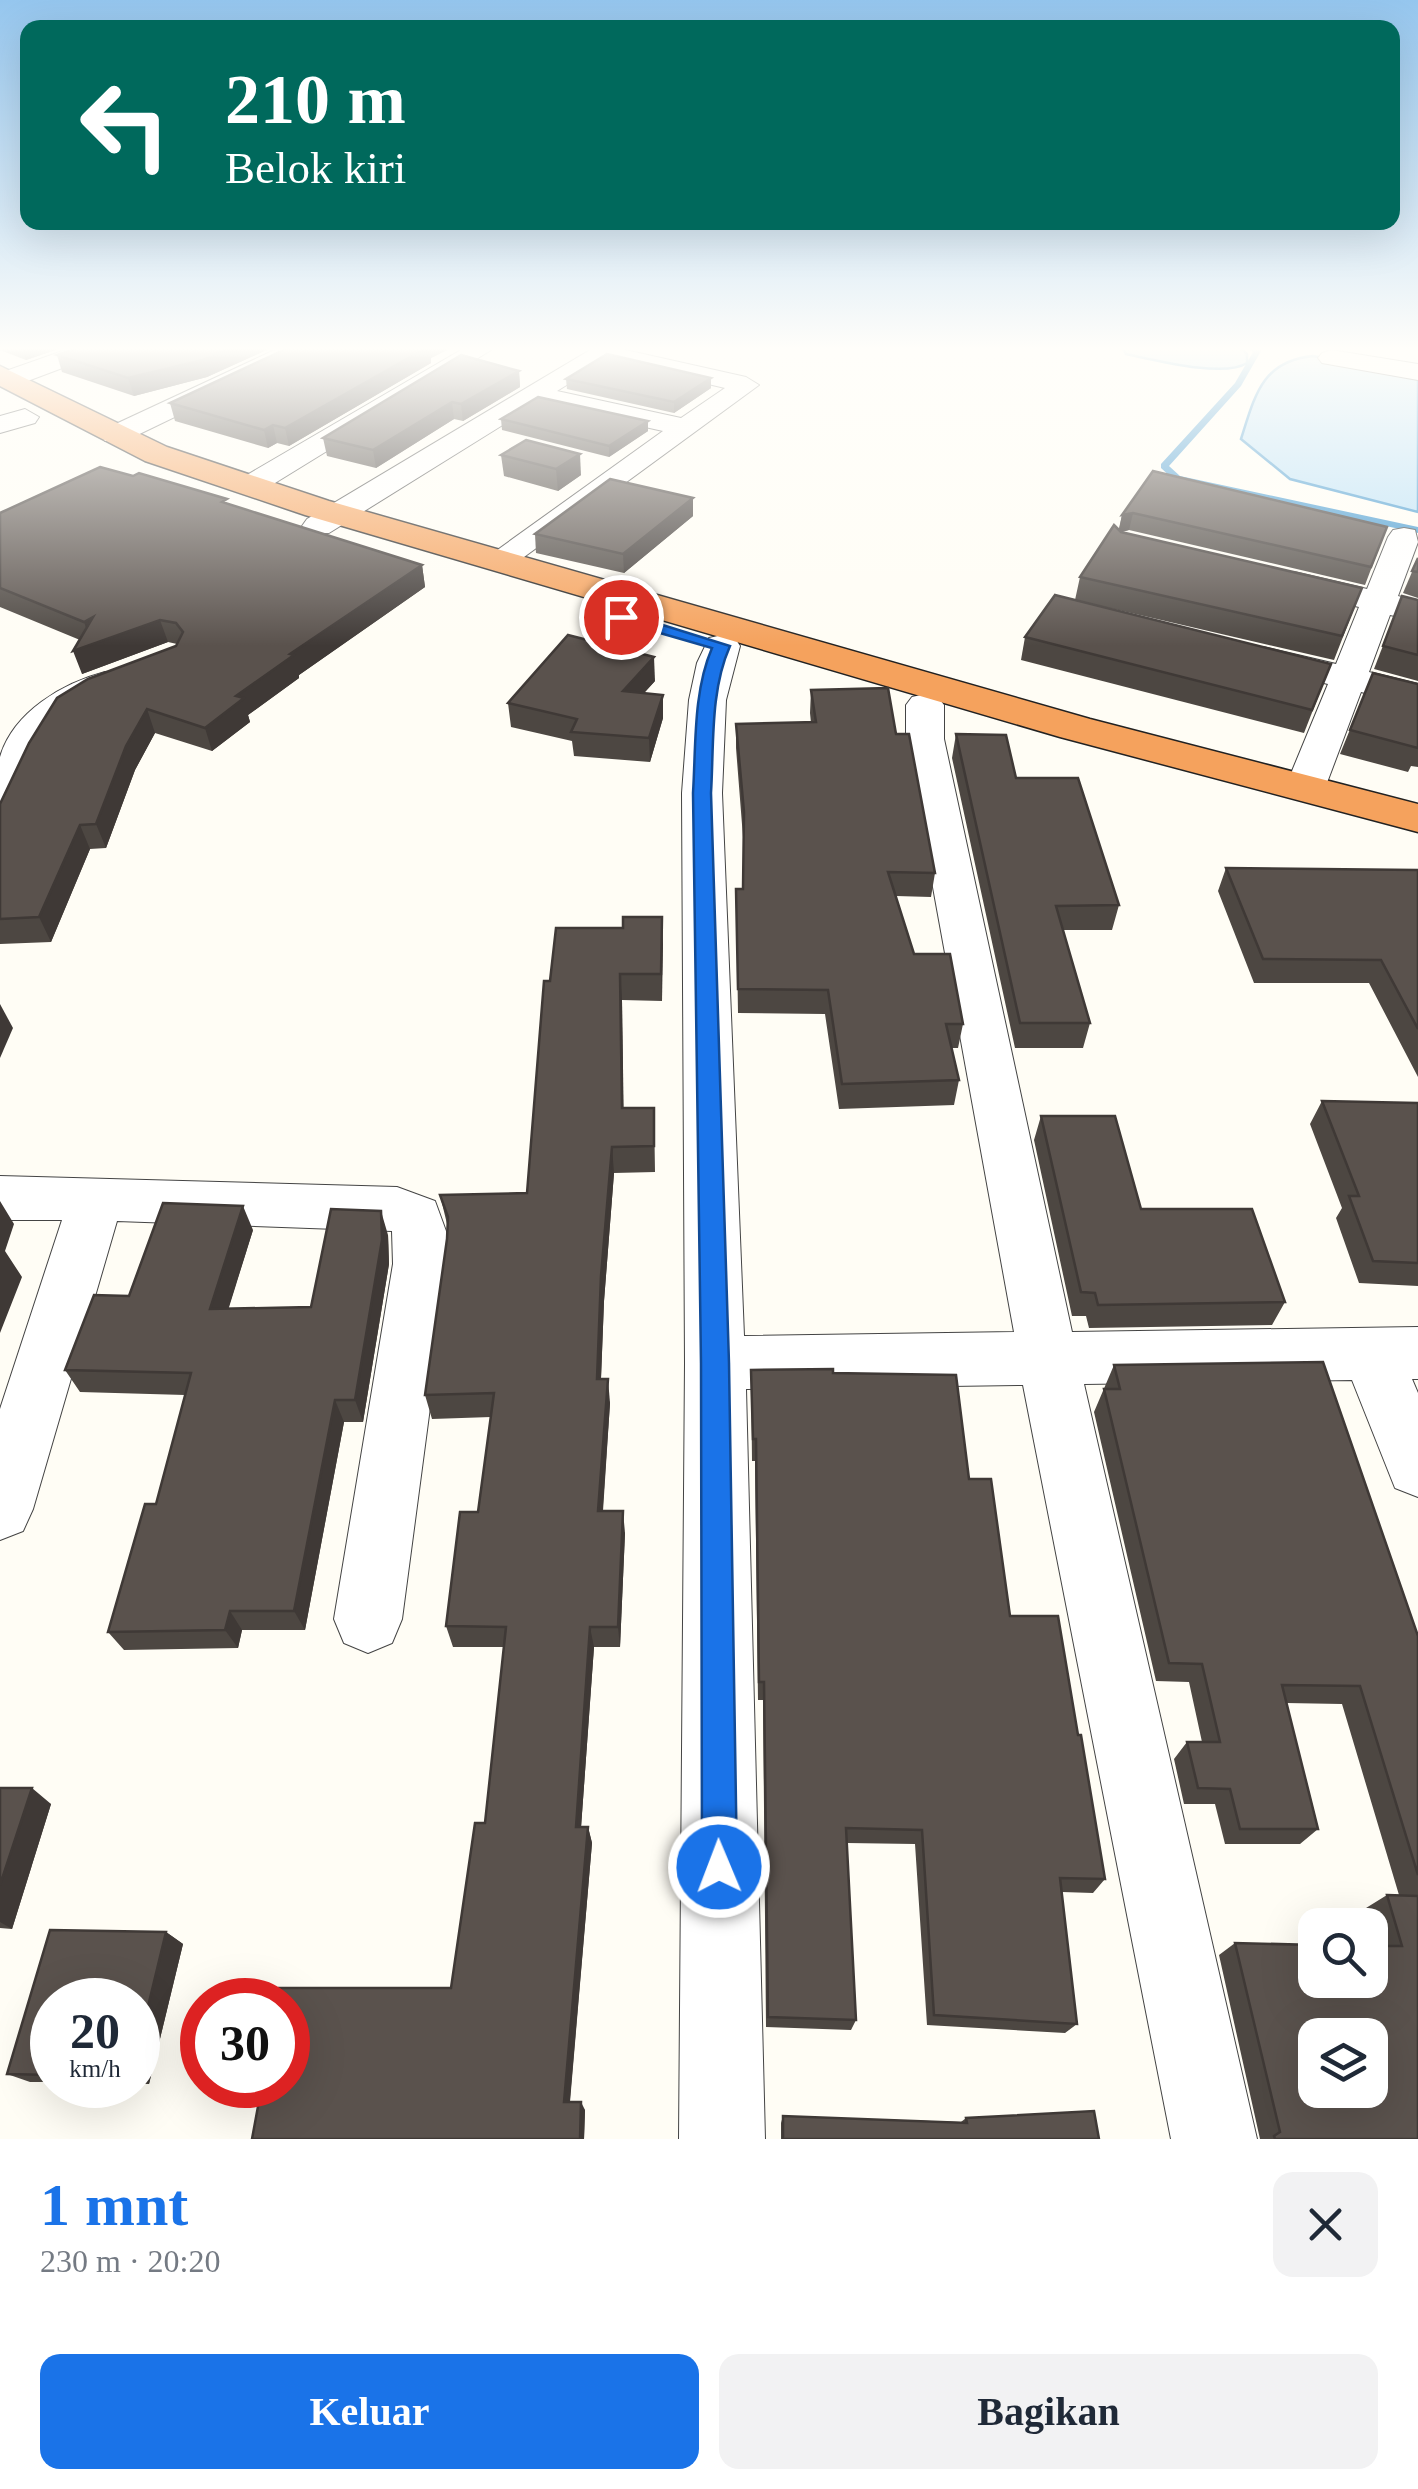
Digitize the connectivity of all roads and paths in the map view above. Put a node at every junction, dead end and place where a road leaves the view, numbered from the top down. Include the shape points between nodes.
1 (90, 447) edge
2 (141, 447) edge
3 (315, 447) edge
4 (445, 447) edge
5 (660, 447) edge
6 (590, 464) dead end
7 (342, 468) dead end
8 (624, 473) junction
9 (388, 480) junction
10 (252, 485) junction
11 (327, 520) junction
12 (1367, 528) edge
13 (1411, 538) edge
14 (498, 561) junction
15 (1263, 575) edge
16 (1378, 602) junction
17 (1418, 611) edge
18 (722, 646) junction
19 (1232, 651) edge
20 (133, 674) edge
21 (1346, 678) junction
22 (1418, 695) edge
23 (925, 705) junction
24 (1305, 788) junction
25 (0, 792) edge
26 (1418, 818) edge
27 (1418, 840) edge
28 (0, 1198) edge
29 (96, 1198) junction
30 (1394, 1353) edge
31 (1048, 1357) junction
32 (715, 1363) junction
33 (1418, 1467) edge
34 (0, 1509) edge
35 (368, 1619) dead end
36 (722, 2139) edge
37 (1214, 2139) edge

1 - 11 highway via 120,464
2 - 10 highway
3 - 10 street
4 - 9 street
5 - 8 street
6 - 8 street
7 - 9 street
8 - 14 street
9 - 11 street
10 - 11 highway
11 - 14 highway
11 - 18 highway
12 - 13 street
13 - 16 street
14 - 24 highway
15 - 16 street
16 - 17 street
16 - 21 street
18 - 23 highway
18 - 32 street via 713,664 702,793
19 - 21 street
20 - 25 street via 63,703 40,722
21 - 22 street
21 - 24 street
23 - 27 highway
23 - 31 street via 923,727
24 - 26 highway
28 - 29 street
29 - 34 street
29 - 35 street via 383,1208 416,1217 421,1264
30 - 31 street
30 - 33 street
31 - 32 street
31 - 37 street
32 - 36 street

